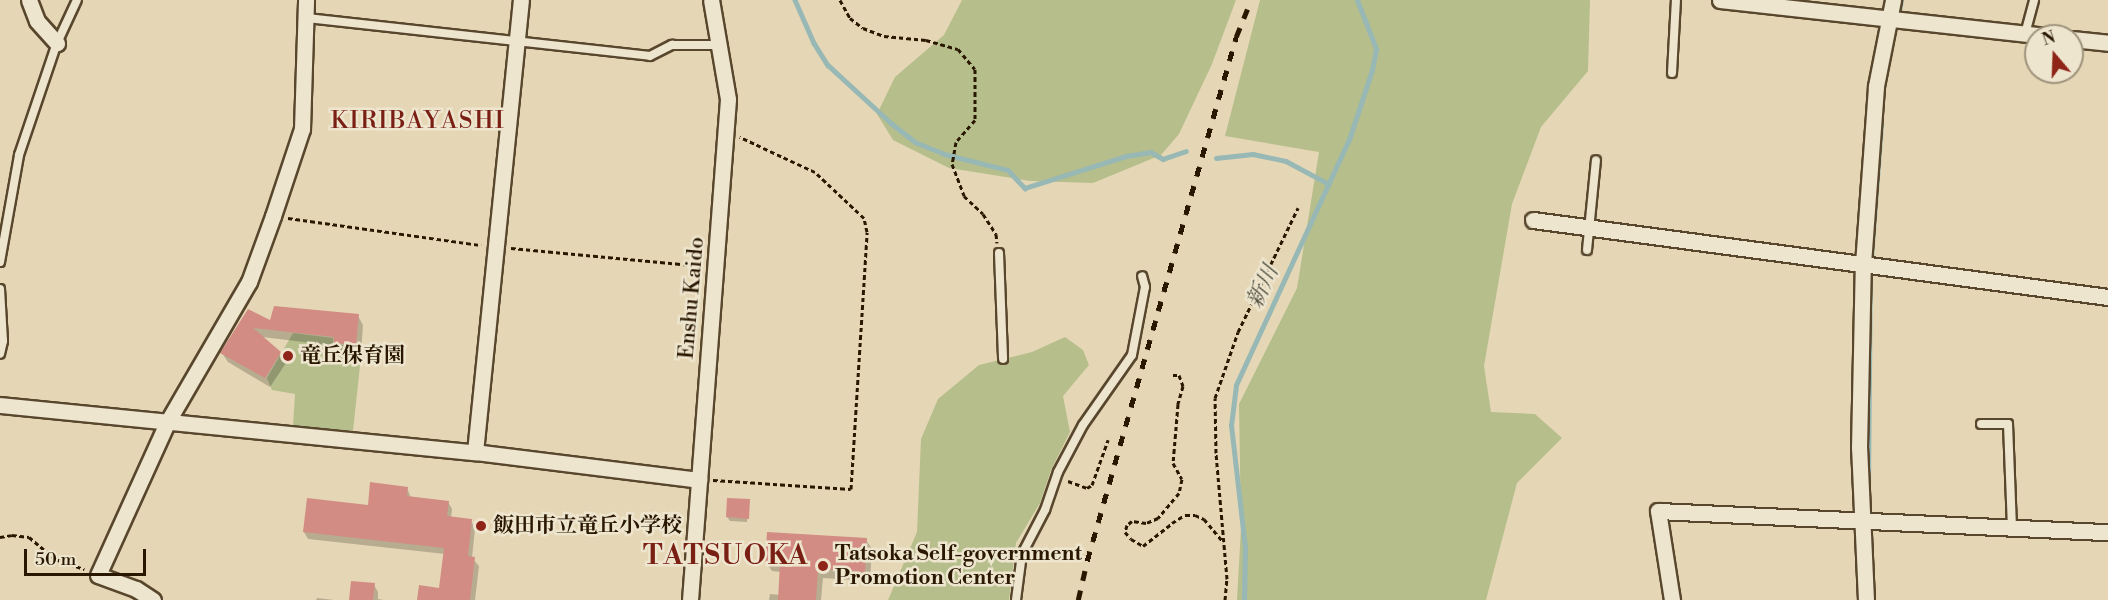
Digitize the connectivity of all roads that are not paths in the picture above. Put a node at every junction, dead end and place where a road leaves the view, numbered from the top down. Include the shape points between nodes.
1 (29, 0) edge
2 (77, 0) edge
3 (306, 0) edge
4 (521, 0) edge
5 (711, 0) edge
6 (1676, 0) edge
7 (1720, 0) edge
8 (1893, 0) edge
9 (2034, 0) edge
10 (307, 18) junction
11 (1890, 19) junction
12 (2028, 24) edge
13 (2024, 34) edge
14 (2084, 40) edge
15 (517, 41) junction
16 (57, 43) junction
17 (2108, 43) edge
18 (718, 45) junction
19 (1672, 73) dead end
20 (1596, 160) dead end
21 (1533, 220) dead end
22 (1590, 228) junction
23 (1587, 250) dead end
24 (999, 253) road end
25 (0, 262) edge
26 (1863, 264) junction
27 (1142, 276) dead end
28 (0, 289) edge
29 (2108, 297) edge
30 (0, 354) edge
31 (1003, 359) dead end
32 (0, 405) edge
33 (168, 422) junction
34 (1981, 424) dead end
35 (474, 452) junction
36 (699, 480) junction
37 (1861, 519) junction
38 (2012, 527) junction
39 (2108, 532) edge
40 (153, 600) edge
41 (690, 600) edge
42 (1016, 600) edge
43 (1672, 600) edge
44 (1866, 600) edge

1 - 16 street via 37,21
2 - 16 lane
3 - 10 street
4 - 15 street
5 - 18 street, Enshu Kaido
6 - 19 lane
7 - 11 street
8 - 11 street
9 - 12 lane
10 - 15 lane
10 - 33 street via 302,129 273,216 249,282
11 - 13 street
11 - 26 street via 1876,86
14 - 17 street
15 - 18 lane via 650,56 672,45
15 - 35 street
16 - 25 lane via 19,155
18 - 36 street, Enshu Kaido via 727,83 726,130
20 - 22 lane
21 - 22 street
22 - 23 lane
22 - 26 street
24 - 31 lane
26 - 29 street
26 - 37 street
27 - 42 lane via 1145,287 1132,356 1083,425 1055,482 1022,554
28 - 30 lane
32 - 33 street
33 - 35 street
33 - 40 street via 98,574
34 - 38 lane via 2008,424
35 - 36 street
36 - 41 street, Enshu Kaido
37 - 38 street
37 - 43 street via 1658,511
37 - 44 street
38 - 39 street

